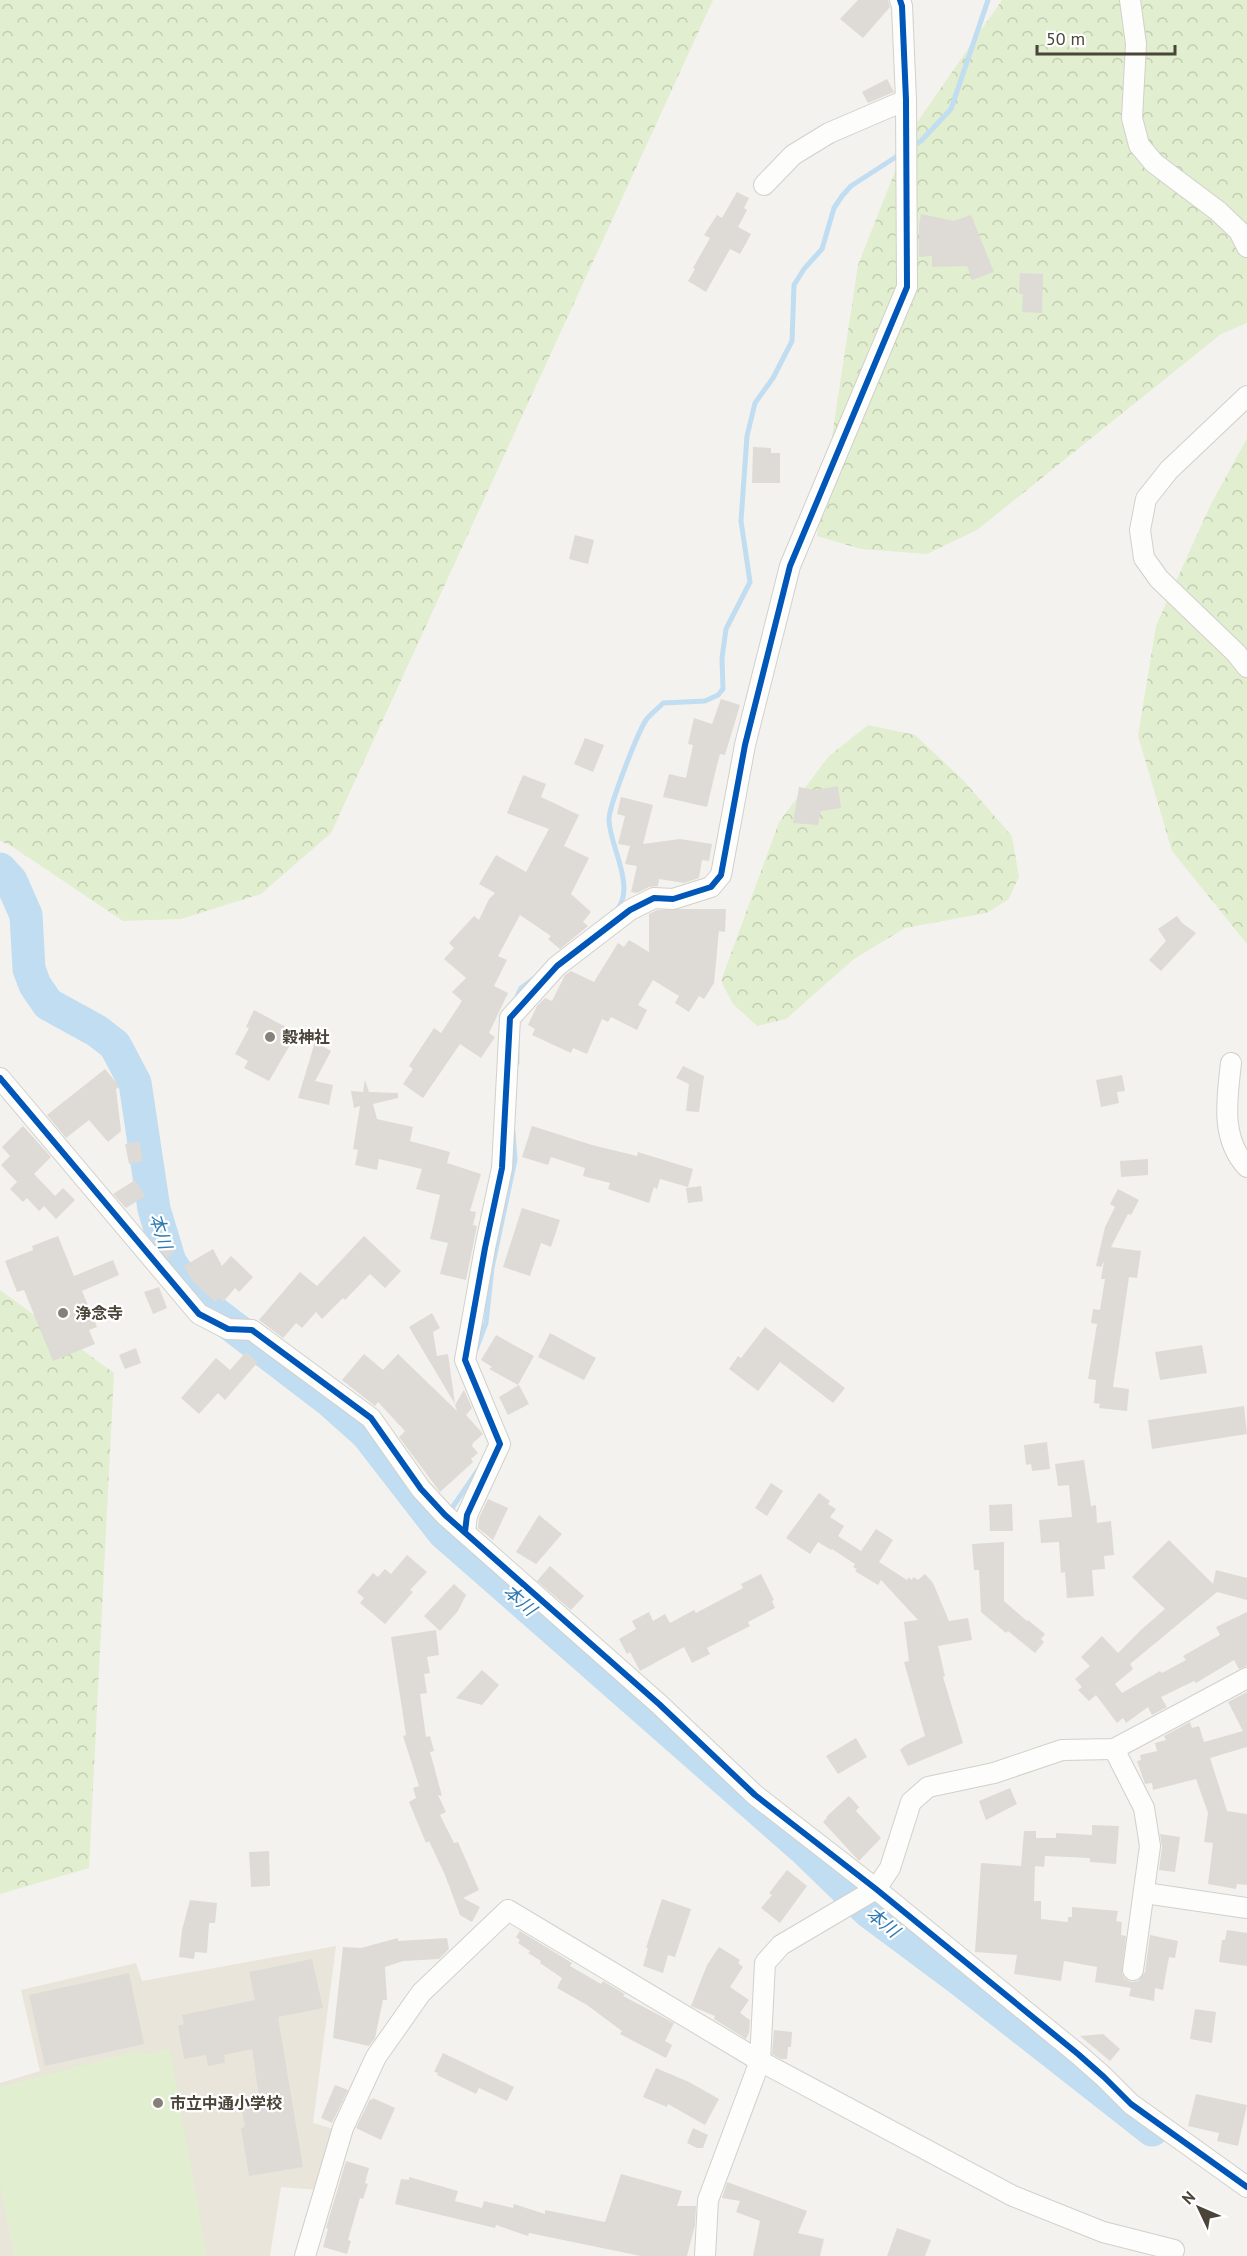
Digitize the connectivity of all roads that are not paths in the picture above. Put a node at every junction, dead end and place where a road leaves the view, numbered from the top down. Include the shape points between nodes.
1 (900, 0) edge
2 (1130, 0) edge
3 (906, 100) junction
4 (764, 185) dead end
5 (1247, 247) edge
6 (1247, 396) edge
7 (1247, 667) edge
8 (1231, 1063) dead end
9 (0, 1078) edge
10 (1247, 1167) edge
11 (455, 1523) junction
12 (1247, 1678) edge
13 (1114, 1749) junction
14 (1145, 1893) junction
15 (864, 1896) junction
16 (1247, 1908) edge
17 (1133, 1970) dead end
18 (760, 2061) junction
19 (1247, 2187) edge
20 (1174, 2250) dead end
21 (305, 2256) edge
22 (705, 2256) edge

1 - 3 street
2 - 5 street via 1136,44 1132,118 1139,145 1154,163 1232,224
3 - 4 street via 829,133 793,155
3 - 11 street via 907,287 790,566 745,745 721,875 711,887 673,899 654,898 630,910 557,966 516,1012 502,1168 465,1360 500,1444 467,1515
6 - 7 street via 1169,470 1146,499 1140,530 1144,558 1154,572
8 - 10 street via 1227,1128 1239,1158
9 - 11 street via 199,1314 228,1329 252,1330 371,1418 421,1489
11 - 15 street via 659,1704
12 - 13 street
13 - 14 street via 1144,1809 1150,1846
13 - 15 street via 1062,1750 994,1773 928,1787 911,1802 890,1868
14 - 16 street
14 - 17 street
15 - 18 street via 781,1945 765,1963
15 - 19 street via 1078,2054 1131,2104
18 - 20 street via 1013,2196 1103,2232
18 - 21 street via 508,1910 421,1993 376,2057 343,2128
18 - 22 street via 708,2200

